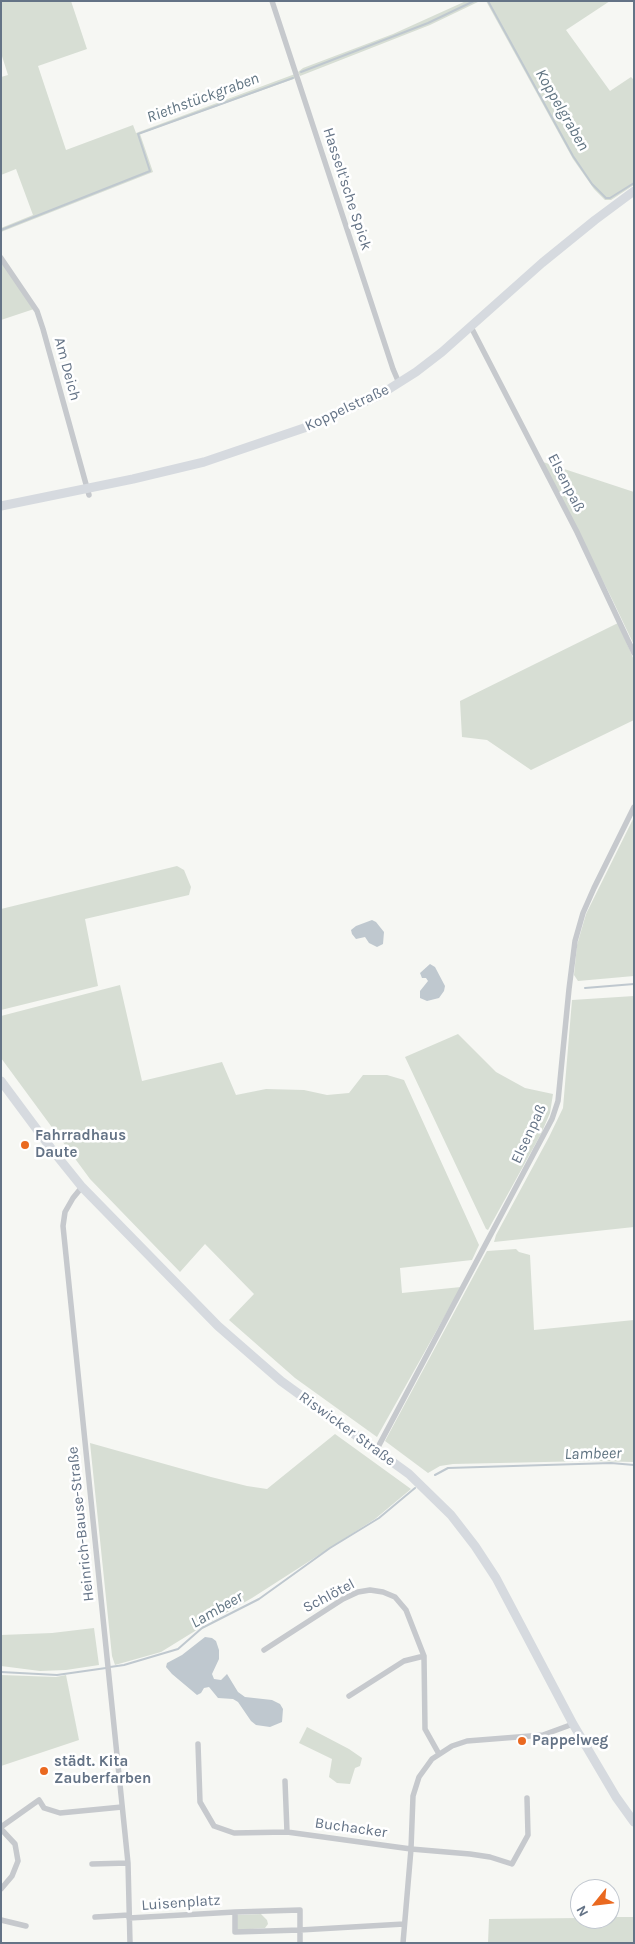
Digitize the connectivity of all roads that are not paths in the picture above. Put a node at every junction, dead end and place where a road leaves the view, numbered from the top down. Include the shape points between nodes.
1 (272, 1) edge
2 (634, 192) edge
3 (1, 258) edge
4 (471, 327) junction
5 (399, 383) junction
6 (88, 492) junction
7 (1, 506) edge
8 (634, 653) edge
9 (634, 807) edge
10 (2, 1082) edge
11 (82, 1188) junction
12 (377, 1449) junction
13 (264, 1650) dead end
14 (424, 1656) junction
15 (349, 1696) dead end
16 (573, 1724) junction
17 (198, 1744) dead end
18 (439, 1754) junction
19 (285, 1781) dead end
20 (527, 1798) dead end
21 (122, 1807) junction
22 (634, 1822) edge
23 (1, 1828) edge
24 (287, 1832) junction
25 (411, 1849) junction
26 (128, 1863) junction
27 (92, 1864) dead end
28 (1, 1889) edge
29 (235, 1912) junction
30 (95, 1917) dead end
31 (129, 1917) junction
32 (1, 1920) edge
33 (404, 1924) junction
34 (26, 1926) dead end
35 (300, 1930) junction
36 (130, 1943) edge
37 (300, 1943) edge
38 (403, 1943) edge

1 - 5 street, Hasselt'sche Spick
2 - 4 street, Koppelstraße via 549,257
3 - 6 street, Am Deich via 36,310
4 - 5 street, Koppelstraße
4 - 8 street, Elsenpaß via 577,532
5 - 6 street, Koppelstraße via 338,415 247,448
6 - 7 street, Koppelstraße
9 - 12 street, Elsenpaß via 594,888 575,940 558,1101 552,1119
10 - 11 street, Riswicker Straße
11 - 12 street, Riswicker Straße via 218,1326 281,1381
11 - 21 street, Heinrich-Bause-Straße via 65,1212 64,1226
12 - 16 street, Riswicker Straße via 430,1494 476,1546
13 - 14 street, Schlötel via 343,1600 370,1590 395,1597 406,1610
14 - 15 street via 404,1661
14 - 18 street, Schlötel via 425,1729
16 - 18 street via 543,1735 467,1741
16 - 22 street, Riswicker Straße
17 - 24 street, Buchacker via 200,1802 214,1826 234,1833
18 - 25 street via 419,1777 413,1796
19 - 24 street
20 - 25 street, Buchacker via 528,1835 512,1864 470,1854
21 - 23 street via 60,1812 44,1808 39,1800
21 - 26 street, Heinrich-Bause-Straße
23 - 28 street via 15,1844 18,1861 12,1876
24 - 25 street, Buchacker
25 - 33 street
26 - 27 street
26 - 31 street, Heinrich-Bause-Straße
29 - 31 street, Luisenplatz
29 - 35 street, Luisenplatz via 300,1910
29 - 35 street, Luisenplatz via 235,1932
30 - 31 street
31 - 36 street, Heinrich-Bause-Straße
32 - 34 street
33 - 35 street, Luisenplatz
33 - 38 street
35 - 37 street

